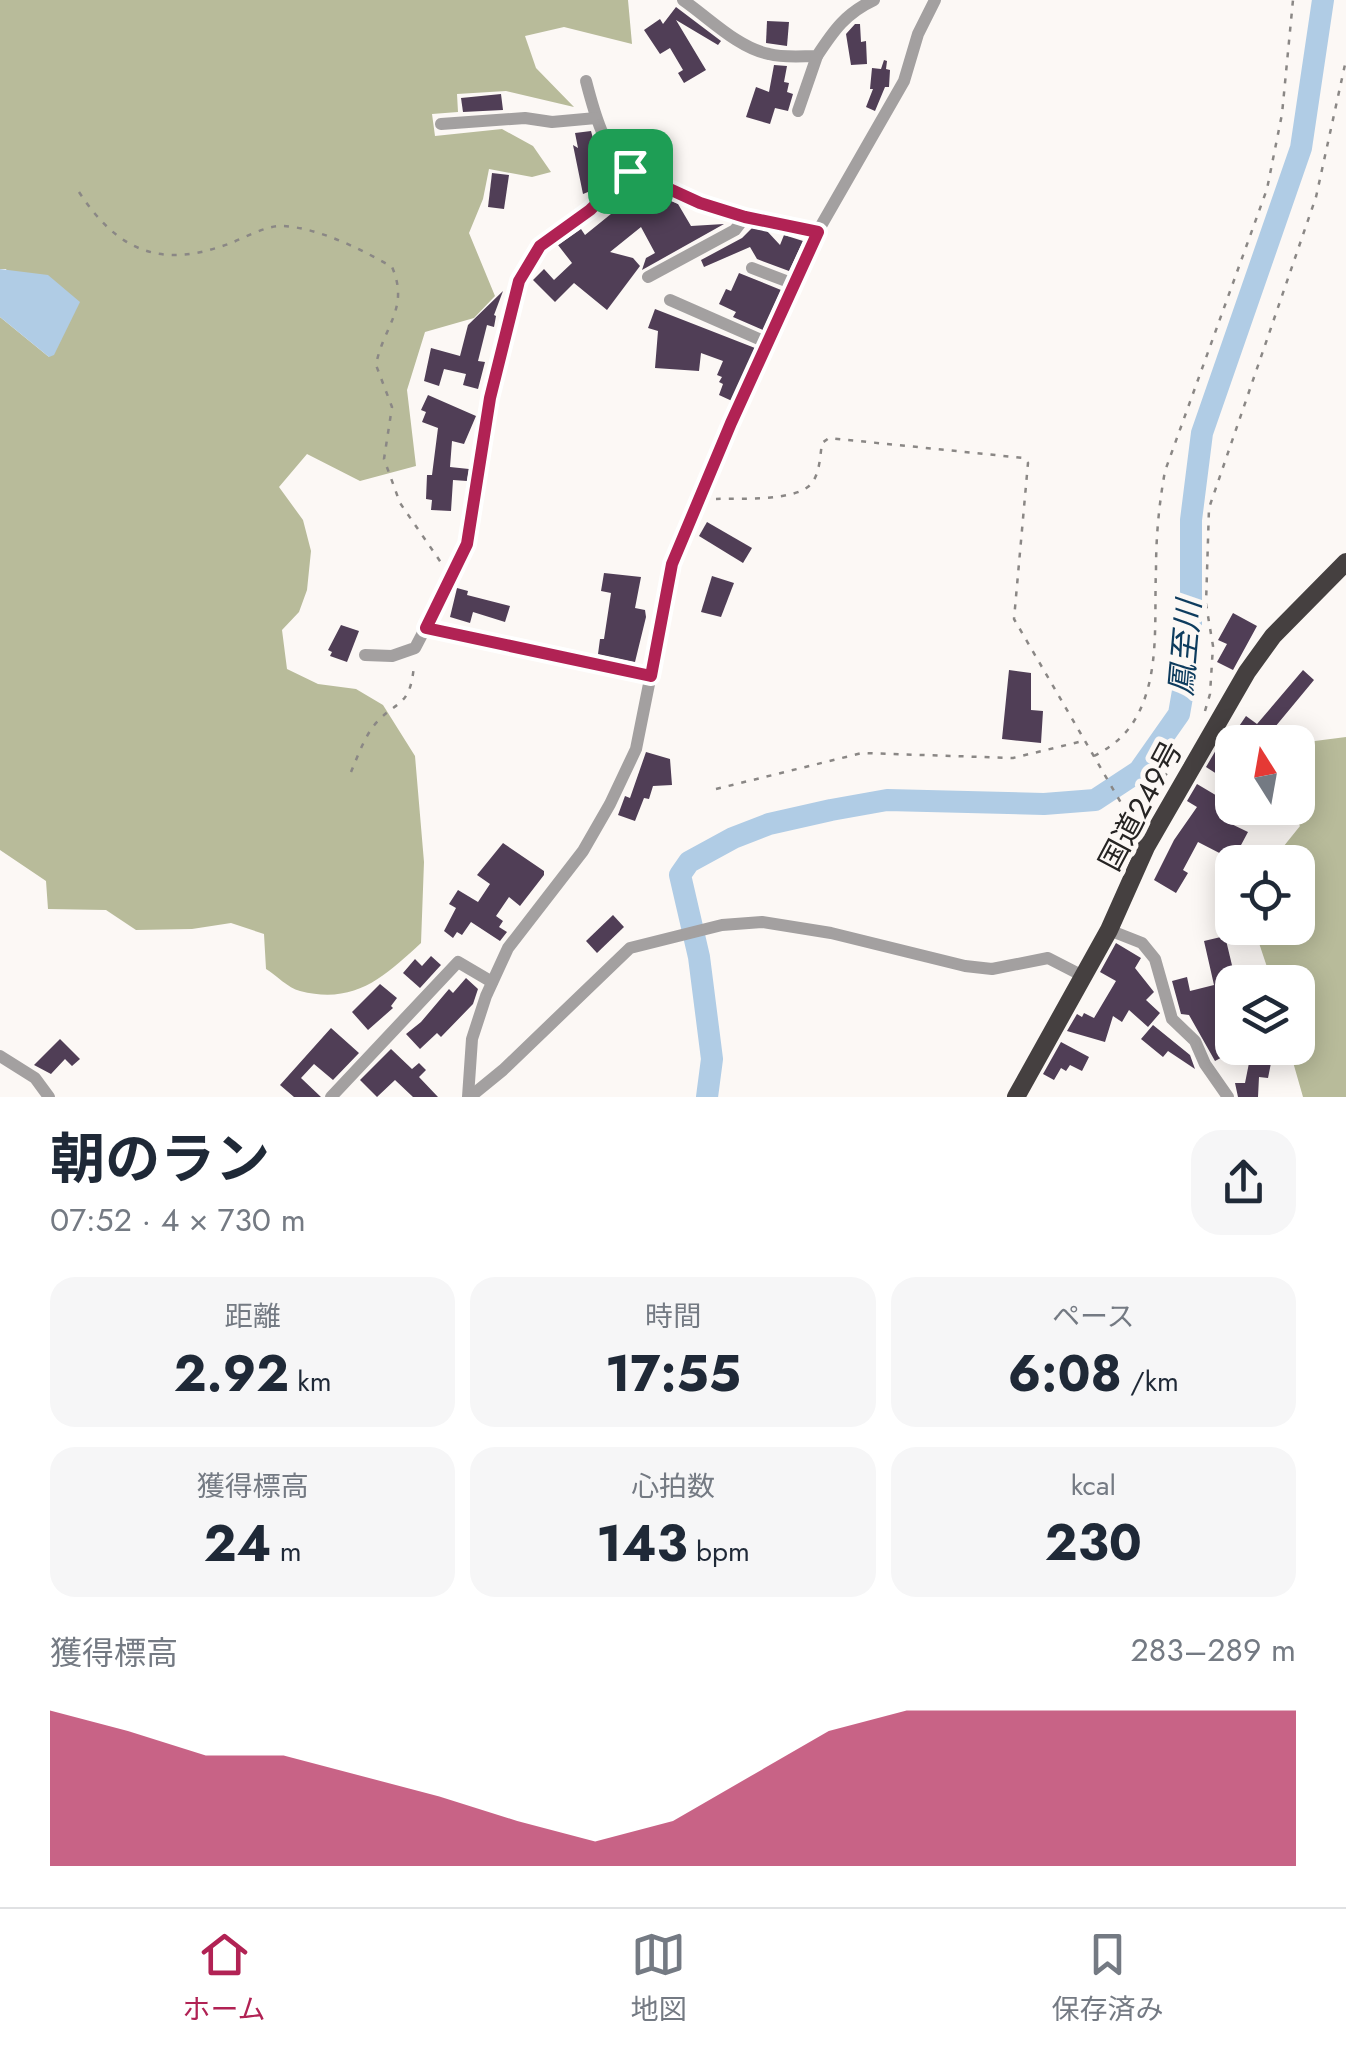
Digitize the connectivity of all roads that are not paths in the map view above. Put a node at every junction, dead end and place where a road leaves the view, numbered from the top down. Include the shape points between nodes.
1 (683, 0) edge
2 (935, 0) edge
3 (865, 2) edge
4 (817, 56) junction
5 (586, 81) dead end
6 (798, 111) dead end
7 (596, 118) junction
8 (441, 124) dead end
9 (630, 171) junction
10 (745, 217) junction
11 (818, 232) junction
12 (752, 268) dead end
13 (648, 277) dead end
14 (794, 284) junction
15 (670, 300) dead end
16 (768, 343) junction
17 (1346, 562) edge
18 (426, 628) junction
19 (365, 656) dead end
20 (651, 676) junction
21 (1109, 930) junction
22 (1085, 977) junction
23 (492, 982) junction
24 (0, 1056) edge
25 (49, 1097) edge
26 (331, 1097) edge
27 (470, 1097) edge
28 (1016, 1097) edge
29 (1228, 1097) edge

1 - 4 street via 748,47
2 - 11 street via 904,82
3 - 4 street via 840,21
4 - 6 street
5 - 7 street
7 - 8 street
7 - 9 street
9 - 10 street
9 - 18 street via 540,246 519,281 490,398 473,524
10 - 11 street
10 - 13 street via 735,230
11 - 14 street
12 - 14 street
14 - 16 street
15 - 16 street
16 - 20 street via 672,564
17 - 21 highway, 国道249号 via 1247,672 1146,846
18 - 19 street via 415,648
18 - 20 street
20 - 23 street via 636,749 610,804 583,851 508,948
21 - 22 highway, 国道249号
21 - 29 street via 1142,943 1155,960 1172,1019 1194,1041
22 - 27 street via 1048,958 992,969 814,930 722,924 630,948
22 - 28 highway, 国道249号
23 - 26 street via 458,962
23 - 27 street via 472,1038
24 - 25 street

